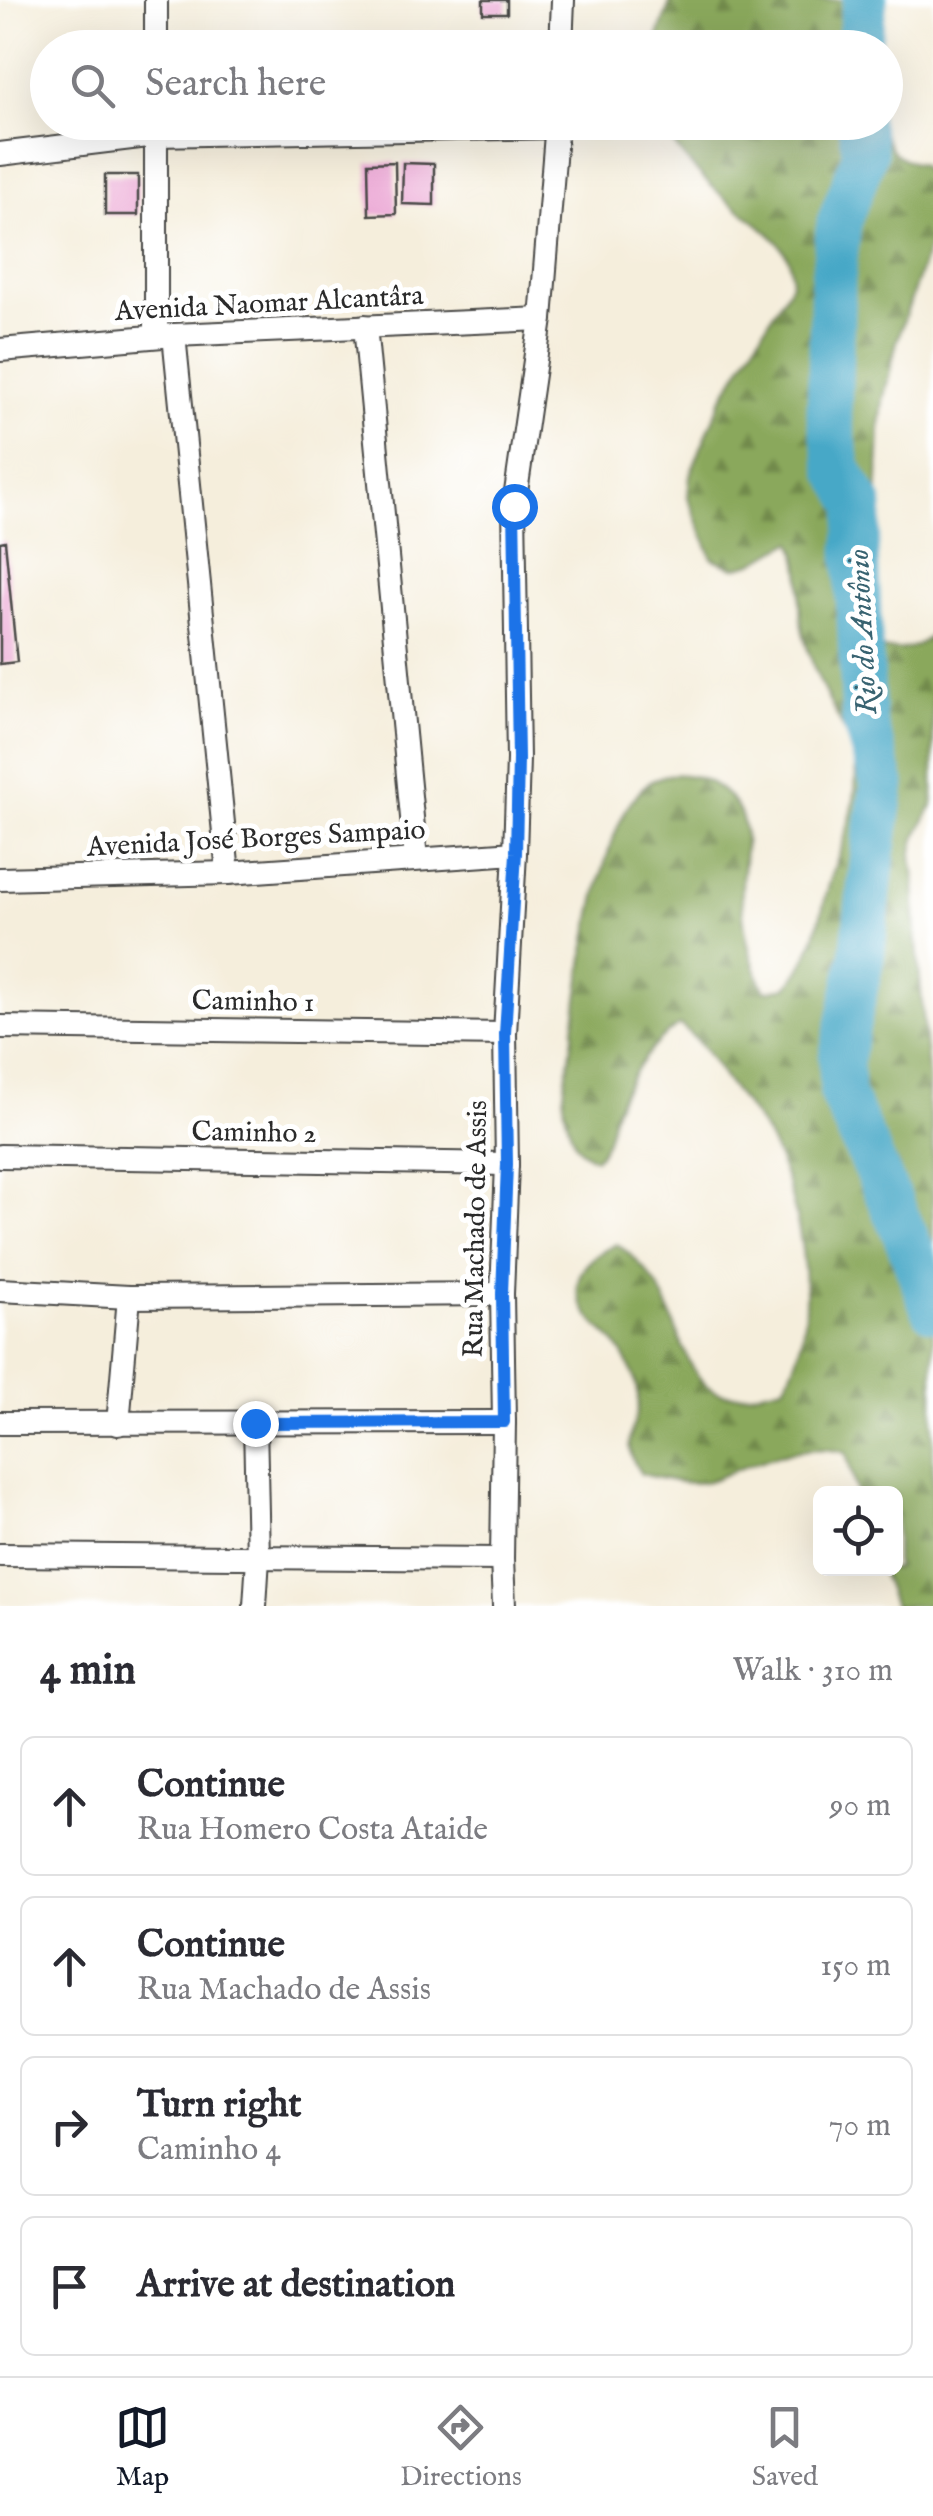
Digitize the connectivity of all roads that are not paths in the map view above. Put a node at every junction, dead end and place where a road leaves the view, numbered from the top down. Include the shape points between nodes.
1 (156, 0) edge
2 (563, 0) edge
3 (156, 30) edge
4 (562, 30) edge
5 (87, 140) edge
6 (156, 140) edge
7 (556, 140) edge
8 (0, 154) edge
9 (542, 319) junction
10 (365, 326) junction
11 (165, 336) junction
12 (0, 350) edge
13 (516, 853) junction
14 (416, 859) junction
15 (228, 873) junction
16 (0, 878) edge
17 (0, 1026) edge
18 (505, 1034) junction
19 (0, 1156) edge
20 (507, 1164) junction
21 (0, 1290) edge
22 (502, 1294) junction
23 (129, 1297) junction
24 (504, 1422) junction
25 (0, 1423) edge
26 (255, 1423) junction
27 (118, 1424) junction
28 (0, 1555) edge
29 (258, 1558) junction
30 (502, 1559) junction
31 (255, 1606) edge
32 (504, 1606) edge

1 - 3 street
2 - 4 street
5 - 8 street
6 - 11 street
7 - 9 street, Rua Machado de Assis
9 - 10 street, Avenida Naomar Alcantâra
9 - 13 street, Rua Machado de Assis via 514,506
10 - 11 street, Avenida Naomar Alcantâra
10 - 14 street
11 - 12 street, Avenida Naomar Alcantâra
11 - 15 street
13 - 14 street, Avenida José Borges Sampaio
13 - 18 street, Rua Machado de Assis
14 - 15 street, Avenida José Borges Sampaio
15 - 16 street, Avenida José Borges Sampaio
17 - 18 street, Caminho 1
18 - 20 street, Rua Machado de Assis
19 - 20 street, Caminho 2
20 - 22 street, Rua Machado de Assis
21 - 23 street
22 - 23 street
22 - 24 street, Rua Machado de Assis
23 - 27 street
24 - 26 street
24 - 30 street, Rua Machado de Assis
25 - 27 street
26 - 27 street
26 - 29 street
28 - 29 street
29 - 30 street
29 - 31 street
30 - 32 street, Rua Machado de Assis

